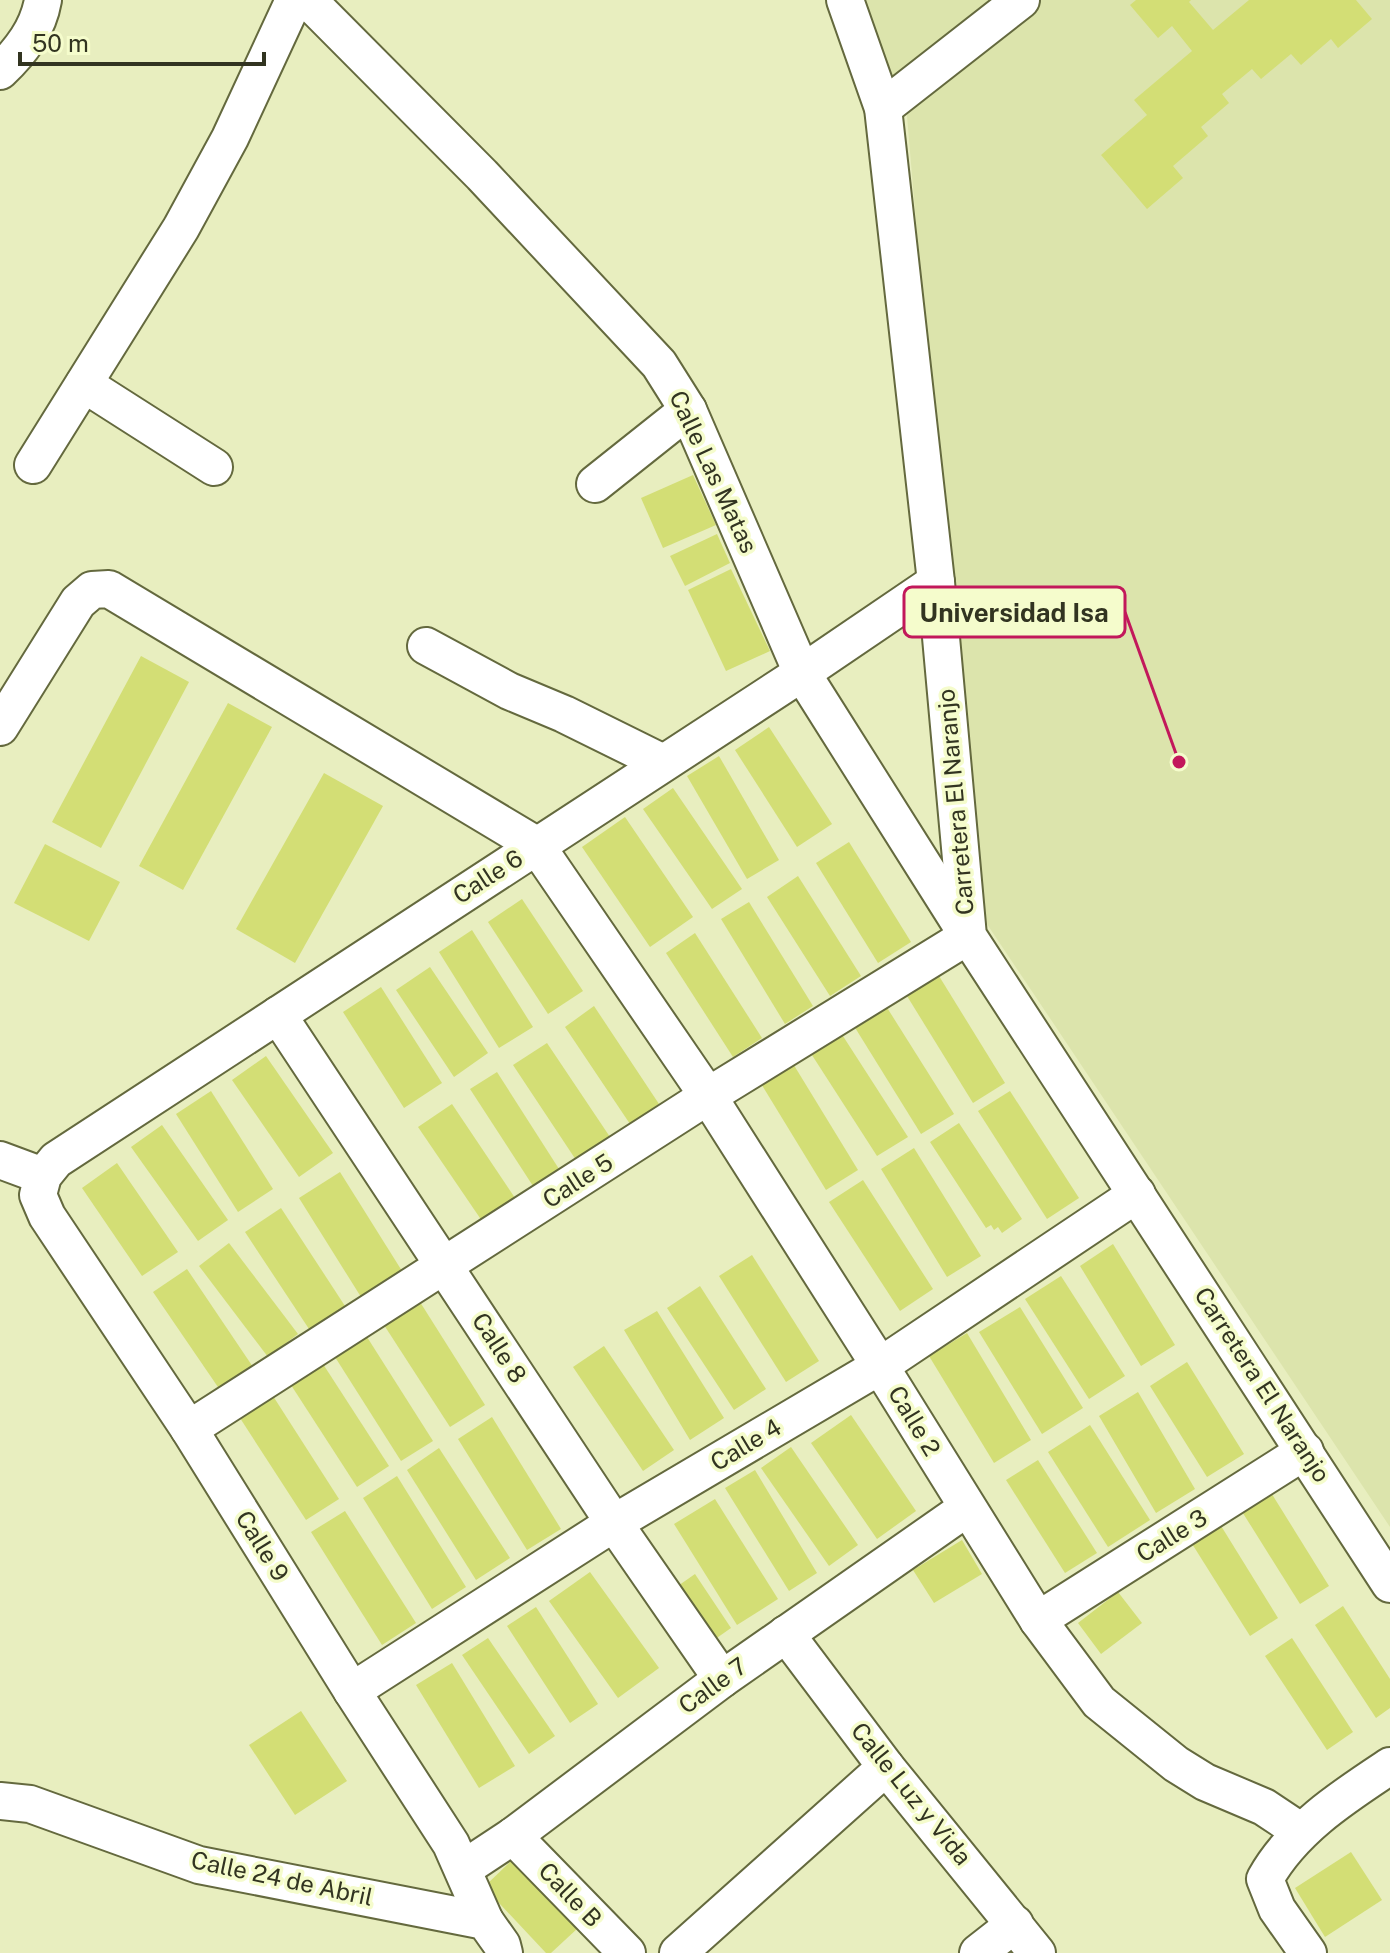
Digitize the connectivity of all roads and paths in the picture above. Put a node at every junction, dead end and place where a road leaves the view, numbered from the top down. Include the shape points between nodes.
1 (43, 0) edge
2 (294, 0) edge
3 (308, 0) edge
4 (845, 0) edge
5 (1021, 0) edge
6 (0, 71) edge
7 (883, 108) junction
8 (84, 384) junction
9 (688, 410) junction
10 (33, 465) dead end
11 (214, 467) dead end
12 (595, 484) dead end
13 (936, 582) junction
14 (426, 646) dead end
15 (802, 673) junction
16 (0, 727) edge
17 (663, 763) junction
18 (536, 845) junction
19 (968, 936) junction
20 (278, 1015) junction
21 (708, 1096) junction
22 (0, 1160) edge
23 (43, 1176) junction
24 (1137, 1194) junction
25 (445, 1267) junction
26 (880, 1366) junction
27 (189, 1429) junction
28 (1305, 1451) junction
29 (967, 1508) junction
30 (614, 1523) junction
31 (1390, 1584) edge
32 (1038, 1620) junction
33 (786, 1634) junction
34 (722, 1679) junction
35 (352, 1691) junction
36 (1390, 1766) edge
37 (886, 1767) junction
38 (0, 1801) edge
39 (1300, 1831) junction
40 (513, 1836) junction
41 (463, 1869) junction
42 (485, 1921) junction
43 (1015, 1924) junction
44 (504, 1953) edge
45 (627, 1953) edge
46 (678, 1953) edge
47 (978, 1953) edge
48 (1037, 1953) edge
49 (1308, 1953) edge

1 - 6 street via 22,50
2 - 8 street via 181,228
3 - 9 street, Calle Las Matas via 659,364
4 - 7 street, Carretera El Naranjo
5 - 7 street
7 - 13 street, Carretera El Naranjo
8 - 10 street
8 - 11 street
9 - 12 street
9 - 15 street, Calle Las Matas
13 - 15 street, Calle 6
13 - 19 street, Carretera El Naranjo
14 - 17 street
15 - 17 street, Calle 6
15 - 19 street, Calle Las Matas
16 - 18 street via 78,602 92,590 109,589
17 - 18 street, Calle 6
18 - 20 street, Calle 6
18 - 21 street, Calle 2
19 - 21 street, Calle 5
19 - 24 street, Carretera El Naranjo
20 - 23 street, Calle 6 via 56,1160
20 - 25 street, Calle 8
21 - 25 street, Calle 5
21 - 26 street, Calle 2
22 - 23 street
23 - 27 street, Calle 9 via 38,1195 47,1216
24 - 26 street, Calle 4
24 - 28 street, Carretera El Naranjo
25 - 27 street, Calle 5
25 - 30 street, Calle 8
26 - 29 street, Calle 2
26 - 30 street, Calle 4
27 - 35 street, Calle 9
28 - 31 street, Carretera El Naranjo
28 - 32 street, Calle 3
29 - 32 street, Calle 2
29 - 33 street, Calle 7
30 - 34 street, Calle 8
30 - 35 street, Calle 4
32 - 39 street, Calle 2 via 1099,1702 1123,1723 1205,1782 1264,1807
33 - 34 street, Calle 7
33 - 37 street, Calle Luz y Vida
34 - 40 street, Calle 7
35 - 41 street, Calle 9
36 - 39 street
37 - 43 street, Calle Luz y Vida
37 - 46 street
38 - 42 street, Calle 24 de Abril via 30,1804 199,1865
39 - 49 street via 1265,1879 1277,1909
40 - 41 street, Calle 7
40 - 45 street, Calle B
41 - 42 street, Calle 9
42 - 44 street
43 - 47 street
43 - 48 street, Calle Luz y Vida

